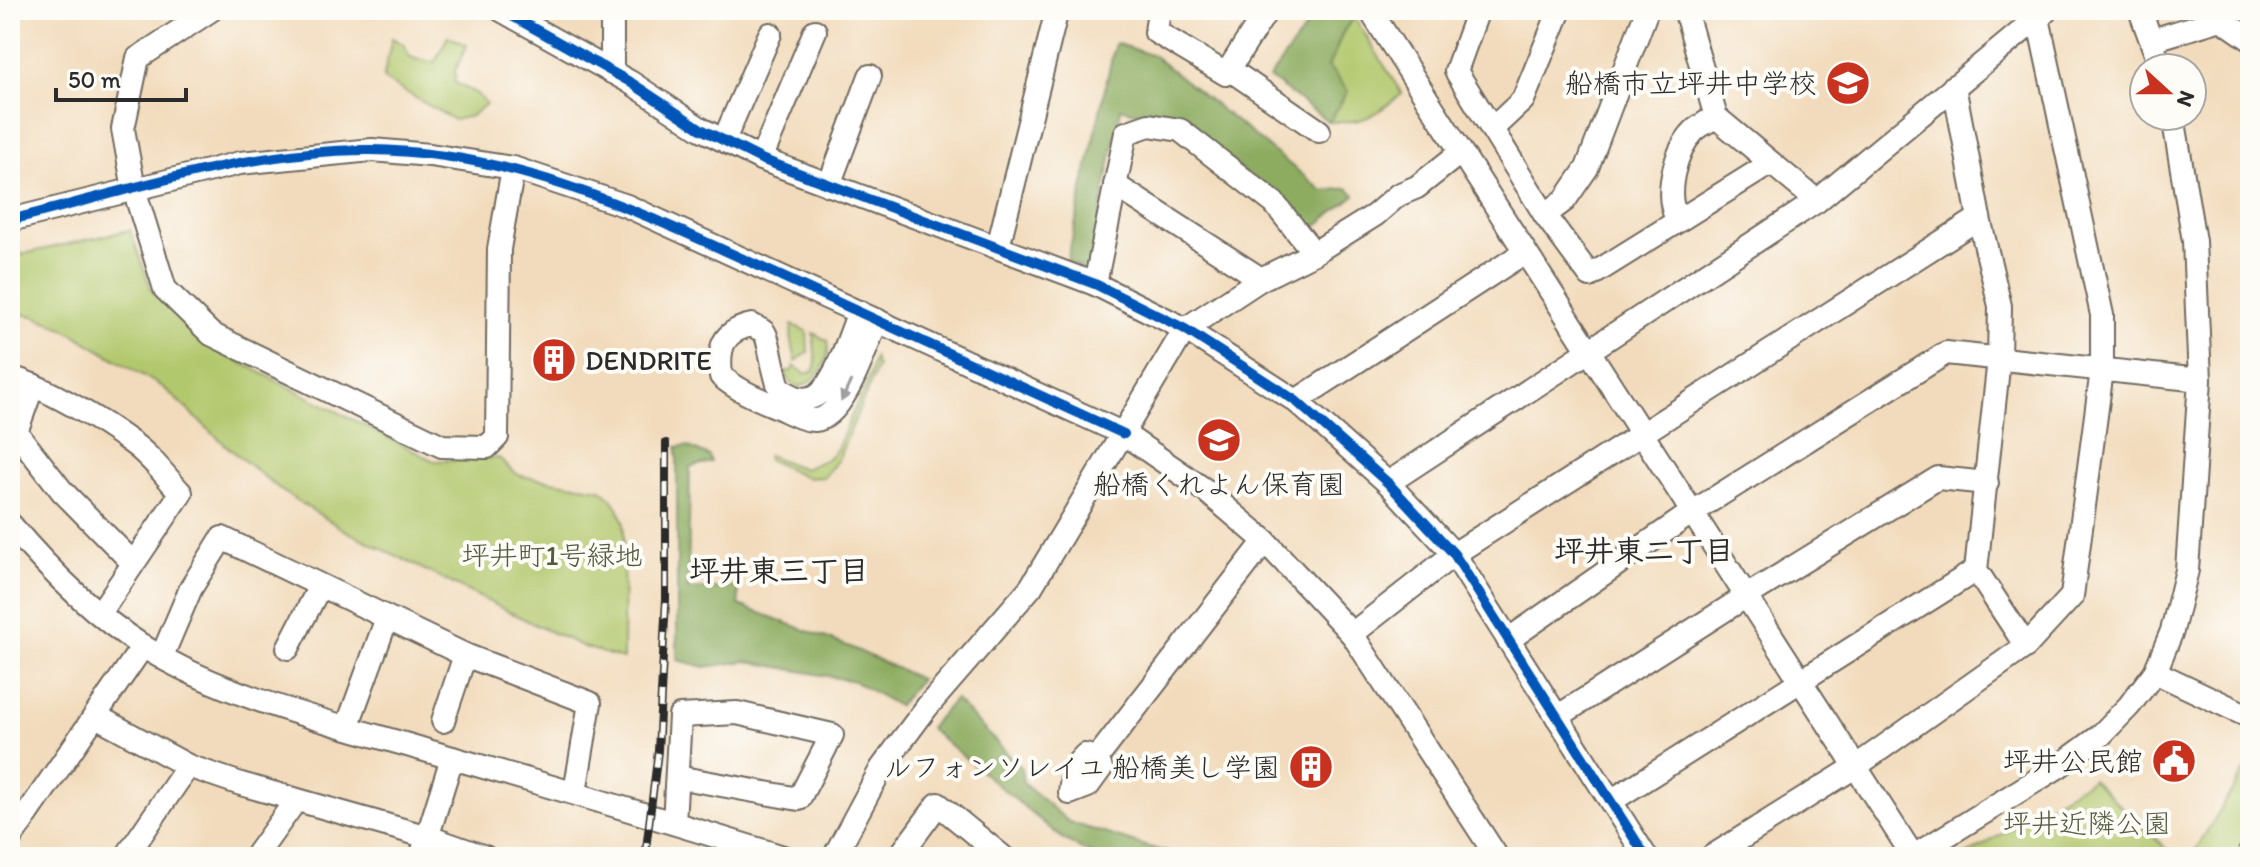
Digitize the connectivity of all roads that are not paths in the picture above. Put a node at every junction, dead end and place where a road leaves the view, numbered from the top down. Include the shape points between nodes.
1 (211, 10) edge
2 (501, 10) edge
3 (612, 10) edge
4 (1057, 10) edge
5 (1159, 10) edge
6 (1267, 10) edge
7 (1370, 10) edge
8 (1478, 10) edge
9 (1560, 10) edge
10 (1647, 10) edge
11 (1685, 10) edge
12 (2140, 10) edge
13 (2042, 14) edge
14 (815, 31) dead end
15 (770, 34) dead end
16 (2250, 39) edge
17 (2152, 40) junction
18 (2156, 52) edge
19 (1229, 69) junction
20 (612, 72) junction
21 (870, 76) dead end
22 (1954, 86) junction
23 (1716, 117) junction
24 (1492, 129) junction
25 (1319, 131) dead end
26 (2176, 132) edge
27 (724, 140) junction
28 (1461, 152) junction
29 (761, 159) junction
30 (1771, 163) junction
31 (513, 168) junction
32 (829, 185) junction
33 (1115, 185) junction
34 (134, 189) junction
35 (1817, 201) junction
36 (1545, 215) junction
37 (1979, 218) junction
38 (10, 220) edge
39 (1678, 220) junction
40 (998, 247) junction
41 (1525, 252) junction
42 (1314, 253) junction
43 (1261, 279) junction
44 (1095, 284) junction
45 (868, 316) junction
46 (1185, 329) junction
47 (1588, 350) junction
48 (1999, 359) junction
49 (2102, 370) junction
50 (10, 377) edge
51 (2200, 380) junction
52 (33, 385) junction
53 (1296, 401) junction
54 (1124, 434) junction
55 (1642, 435) junction
56 (1388, 483) junction
57 (1987, 483) junction
58 (1691, 513) junction
59 (10, 524) edge
60 (1265, 541) junction
61 (1454, 554) junction
62 (133, 563) junction
63 (1976, 570) junction
64 (320, 586) junction
65 (1745, 597) junction
66 (100, 613) junction
67 (387, 618) junction
68 (1352, 634) junction
69 (1508, 640) junction
70 (2026, 646) junction
71 (288, 648) dead end
72 (153, 651) junction
73 (465, 655) junction
74 (2155, 672) junction
75 (1799, 681) junction
76 (96, 716) junction
77 (1557, 717) junction
78 (2250, 717) edge
79 (443, 721) dead end
80 (347, 727) junction
81 (452, 758) junction
82 (1097, 758) dead end
83 (188, 766) junction
84 (1855, 767) junction
85 (677, 777) junction
86 (575, 792) junction
87 (296, 800) junction
88 (1611, 801) junction
89 (674, 823) junction
90 (10, 839) edge
91 (424, 847) edge
92 (126, 857) edge
93 (255, 857) edge
94 (485, 857) edge
95 (783, 857) edge
96 (834, 857) edge
97 (899, 857) edge
98 (1003, 857) edge
99 (1497, 857) edge
100 (1646, 857) edge
101 (1711, 857) edge
102 (1912, 857) edge

1 - 34 street via 138,58 123,129
2 - 20 street
3 - 20 street
4 - 40 street
5 - 19 street via 1156,32 1226,74
6 - 19 street
7 - 28 street
8 - 24 street via 1456,71
9 - 24 street via 1523,100
10 - 36 street via 1587,168 1565,200
11 - 23 street
12 - 17 street
13 - 22 street
13 - 49 street via 2102,315
14 - 29 street
15 - 27 street
16 - 17 street via 2221,19
17 - 18 street
19 - 25 street
20 - 27 street
21 - 32 street
22 - 35 street
22 - 37 street
23 - 30 street
23 - 39 street via 1694,130 1678,160 1672,188
24 - 36 street
26 - 51 street via 2194,241
27 - 29 street
28 - 41 street
28 - 42 street
29 - 32 street
30 - 35 street
30 - 39 street
31 - 34 street via 372,150 240,163
31 - 34 street via 499,249 497,437 487,447 442,446 211,334 165,289
31 - 45 street via 627,206
32 - 40 street
33 - 42 street via 1126,133 1149,125 1180,130 1274,203
33 - 43 street
33 - 44 street
34 - 38 street
35 - 47 street
36 - 39 street via 1590,276
37 - 48 street via 2000,306
37 - 55 street
40 - 44 street
41 - 47 street
41 - 53 street
42 - 43 street
43 - 46 street
44 - 46 street
45 -> 45 street via 842,402 817,420 733,387 721,376 718,357 726,338 752,325 770,344 780,389 811,398 824,390
45 - 54 street
46 - 53 street
46 - 54 street
47 - 55 street
47 - 56 street
48 - 49 street
48 - 57 street
48 - 58 street via 1946,353
49 - 51 street
49 - 70 street via 2072,596
50 - 52 street
51 - 74 street via 2187,570
52 - 62 street via 16,432 62,491
52 - 62 street via 135,445 181,493
53 - 56 street
54 - 60 street via 1205,490
54 - 96 street via 1031,587 881,769
55 - 58 street
55 - 61 street
56 - 61 street
57 - 63 street
57 - 65 street via 1938,478
58 - 65 street
58 - 69 street
59 - 66 street via 39,559
60 - 68 street
60 - 82 street
61 - 68 street
61 - 69 street
62 - 66 street
63 - 70 street
63 - 75 street
64 - 67 street
64 - 71 street
64 - 72 street via 222,538
65 - 75 street
65 - 77 street
66 - 72 street
67 - 73 street
67 - 80 street
68 - 99 street
69 - 77 street
70 - 84 street
72 - 76 street
72 - 80 street via 232,688
73 - 79 street
73 - 86 street via 590,703
74 - 78 street
74 - 102 street via 2100,736
75 - 84 street
75 - 88 street
76 - 83 street
76 - 90 street
77 - 88 street
80 - 81 street
81 - 86 street
81 - 91 street
83 - 87 street
83 - 92 street
84 - 101 street
84 - 102 street
85 - 85 street via 680,716 737,713 832,735 799,799
85 - 89 street
86 - 89 street
87 - 91 street
87 - 93 street
88 - 100 street
89 - 95 street
91 - 94 street
97 - 98 street via 938,804

